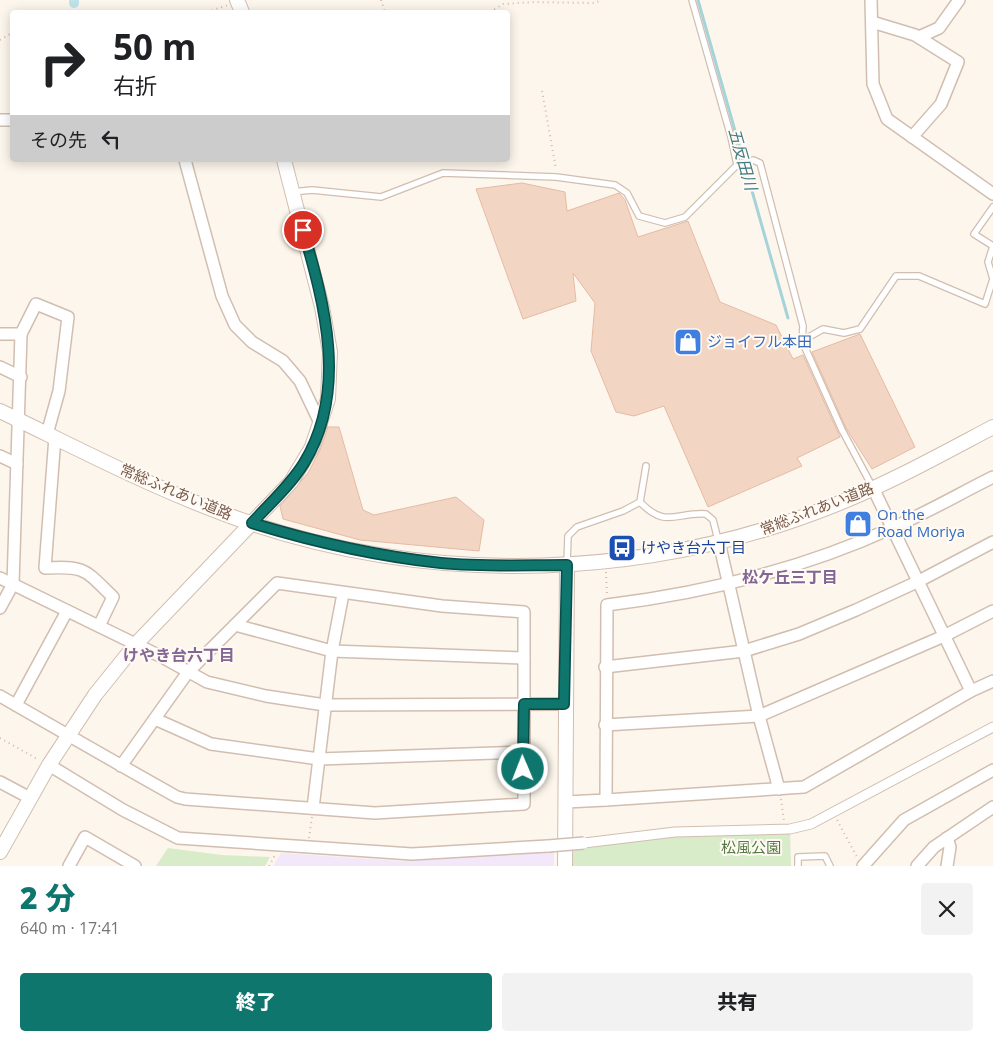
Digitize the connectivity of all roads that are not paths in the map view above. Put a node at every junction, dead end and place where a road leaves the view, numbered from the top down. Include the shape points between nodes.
1 (692, 0) edge
2 (871, 0) edge
3 (959, 0) edge
4 (872, 22) junction
5 (919, 37) junction
6 (912, 137) junction
7 (185, 162) edge
8 (284, 162) edge
9 (737, 165) junction
10 (292, 192) junction
11 (993, 194) edge
12 (993, 207) edge
13 (993, 246) edge
14 (0, 334) edge
15 (21, 334) junction
16 (802, 341) junction
17 (0, 367) edge
18 (21, 377) junction
19 (0, 410) edge
20 (18, 419) junction
21 (320, 425) junction
22 (993, 428) edge
23 (51, 435) junction
24 (0, 456) edge
25 (17, 464) junction
26 (646, 466) dead end
27 (993, 477) edge
28 (873, 488) junction
29 (640, 502) junction
30 (252, 523) junction
31 (891, 528) junction
32 (719, 542) junction
33 (993, 542) edge
34 (567, 565) junction
35 (0, 578) edge
36 (917, 582) junction
37 (13, 584) junction
38 (728, 584) junction
39 (343, 594) junction
40 (0, 608) edge
41 (67, 611) junction
42 (993, 611) edge
43 (235, 625) junction
44 (99, 626) junction
45 (944, 636) junction
46 (136, 644) junction
47 (332, 651) junction
48 (744, 652) junction
49 (524, 658) junction
50 (605, 667) junction
51 (188, 672) junction
52 (993, 681) edge
53 (971, 691) junction
54 (0, 696) edge
55 (524, 704) junction
56 (564, 704) junction
57 (16, 705) junction
58 (325, 705) junction
59 (759, 716) junction
60 (155, 718) junction
61 (605, 724) junction
62 (993, 727) edge
63 (69, 735) junction
64 (523, 752) junction
65 (319, 759) junction
66 (49, 765) junction
67 (121, 766) junction
68 (993, 770) edge
69 (0, 782) edge
70 (779, 789) junction
71 (30, 798) junction
72 (606, 800) junction
73 (566, 802) junction
74 (313, 808) junction
75 (993, 808) edge
76 (947, 838) junction
77 (584, 843) joint
78 (0, 852) edge
79 (861, 862) edge
80 (69, 866) edge
81 (135, 866) edge
82 (564, 866) edge
83 (798, 866) edge
84 (830, 866) edge
85 (916, 866) edge
86 (947, 866) edge

1 - 9 lane
2 - 4 street
3 - 5 street via 939,28
4 - 5 street
4 - 6 street via 873,84 887,119
5 - 6 street via 958,62 941,104
6 - 11 street
7 - 21 street via 222,296 235,325 252,342 283,361 300,381
8 - 10 street
9 - 10 lane via 685,217 665,223 640,216 627,193 615,185 556,177 443,174 381,197 312,190
9 - 16 lane via 753,160 760,163 803,326
10 - 21 street via 322,307 330,352 328,399
12 - 13 lane via 974,234
13 - 16 lane via 988,262 993,279 985,304 919,276 896,276 860,329 844,333 823,329
14 - 15 street
15 - 18 street
15 - 23 street via 36,304 68,317
16 - 28 lane via 842,430
17 - 18 street
18 - 20 street
19 - 20 street, 常総ふれあい道路
20 - 23 street, 常総ふれあい道路
20 - 25 street
21 - 30 street via 298,473
22 - 28 street, 常総ふれあい道路
23 - 30 street, 常総ふれあい道路 via 175,493
23 - 44 street via 45,568 74,566 88,572 113,596
24 - 25 street
25 - 37 street
26 - 29 lane
27 - 31 street
28 - 31 street
28 - 32 street, 常総ふれあい道路 via 796,520
29 - 32 lane via 651,514 661,518 706,514 713,520
29 - 34 lane via 577,526 568,536
30 - 34 street, 常総ふれあい道路 via 335,547 395,557 443,563
30 - 46 street
31 - 36 street
31 - 38 street via 810,559
32 - 34 street, 常総ふれあい道路 via 606,562
32 - 38 street
33 - 36 street
34 - 56 street
35 - 37 street
36 - 45 street
36 - 48 street via 799,634
37 - 40 street
37 - 41 street
38 - 48 street
38 - 50 street via 651,600 607,605
39 - 43 street via 277,583
39 - 47 street
39 - 49 street via 524,612
41 - 44 street
41 - 57 street
42 - 45 street
43 - 47 street
43 - 51 street
44 - 46 street
45 - 53 street
45 - 59 street
46 - 51 street
46 - 63 street via 94,695
47 - 49 street
47 - 58 street
48 - 50 street
48 - 59 street
49 - 55 street
50 - 61 street
51 - 58 street via 207,682
51 - 60 street
52 - 53 street
53 - 70 street via 804,787
54 - 57 street
55 - 56 street
55 - 58 street
55 - 64 street
56 - 73 street
57 - 63 street
58 - 65 street
59 - 61 street
59 - 70 street
60 - 65 street via 211,744
60 - 67 street
61 - 72 street
62 - 77 street via 811,824 786,829 675,832
63 - 66 street
63 - 67 street
64 - 65 street
64 - 74 street via 524,804 375,813
65 - 74 street
66 - 71 street
66 - 77 street, bridge via 123,810 178,838 412,854
67 - 74 street via 185,799
68 - 79 street via 904,820
69 - 71 street
70 - 72 street
71 - 78 street
72 - 73 street
73 - 82 street
75 - 76 street
76 - 85 street
76 - 86 street via 950,846
80 - 81 street via 85,837
83 - 84 lane via 798,856 825,856

